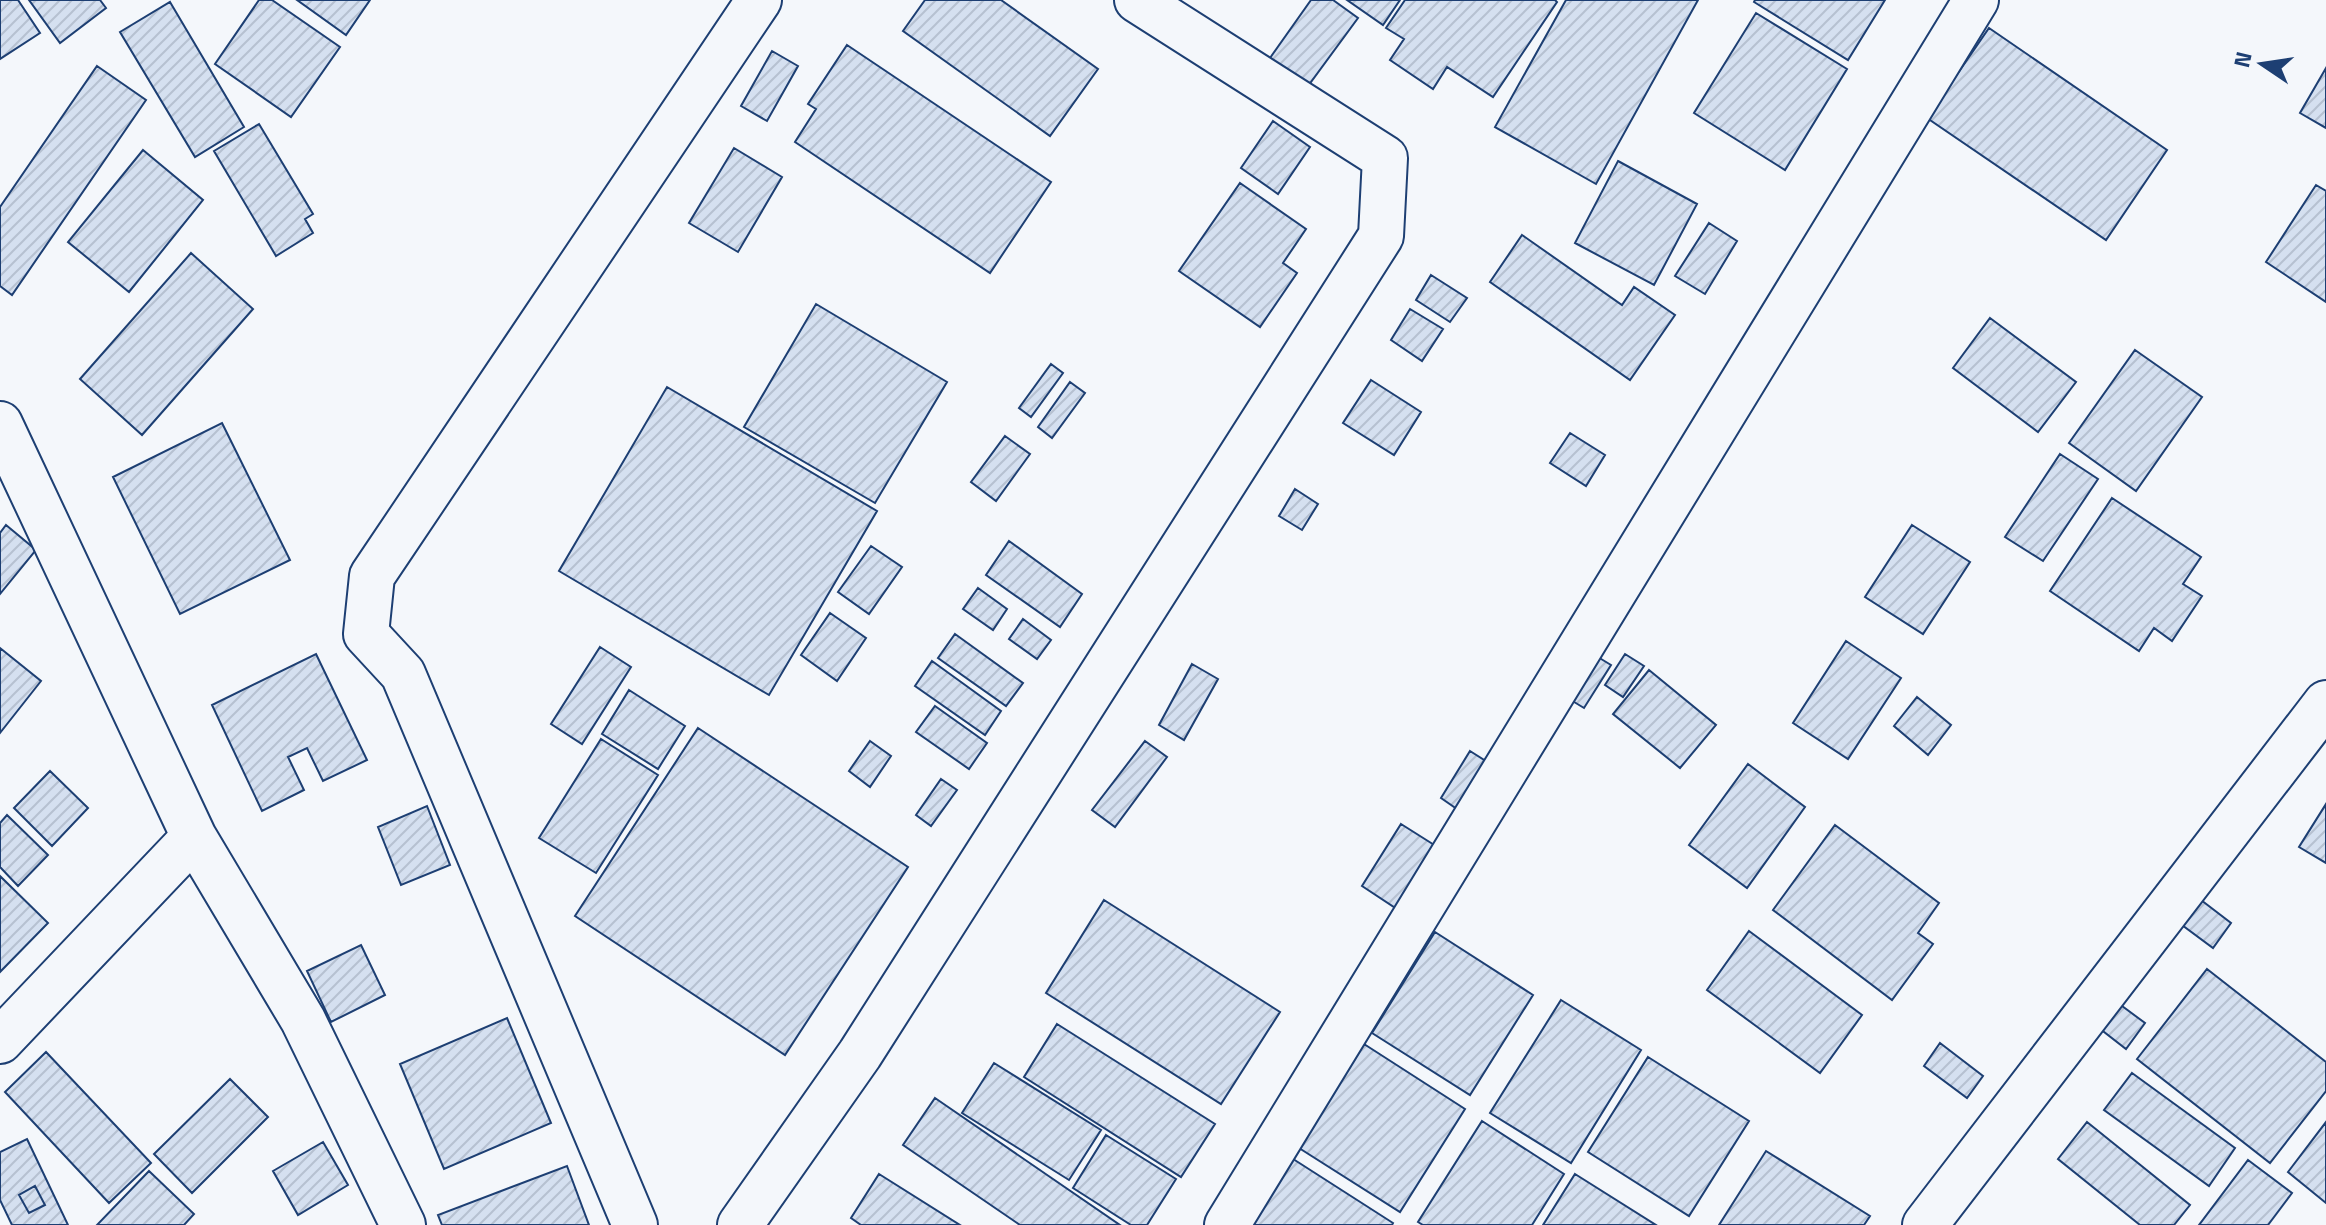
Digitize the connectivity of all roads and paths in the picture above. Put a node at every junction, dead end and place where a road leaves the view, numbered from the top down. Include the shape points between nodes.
1 (759, 0) edge
2 (1137, 0) edge
3 (1976, 0) edge
4 (0, 424) edge
5 (2326, 703) edge
6 (194, 837) junction
7 (0, 1041) edge
8 (403, 1225) edge
9 (635, 1225) edge
10 (740, 1225) edge
11 (1227, 1225) edge
12 (1925, 1225) edge

1 - 9 street via 372,576 366,634 403,674
2 - 10 street via 1385,158 1381,236 860,1054
3 - 11 street
4 - 6 street
5 - 12 street
6 - 7 street
6 - 8 street via 303,1020

